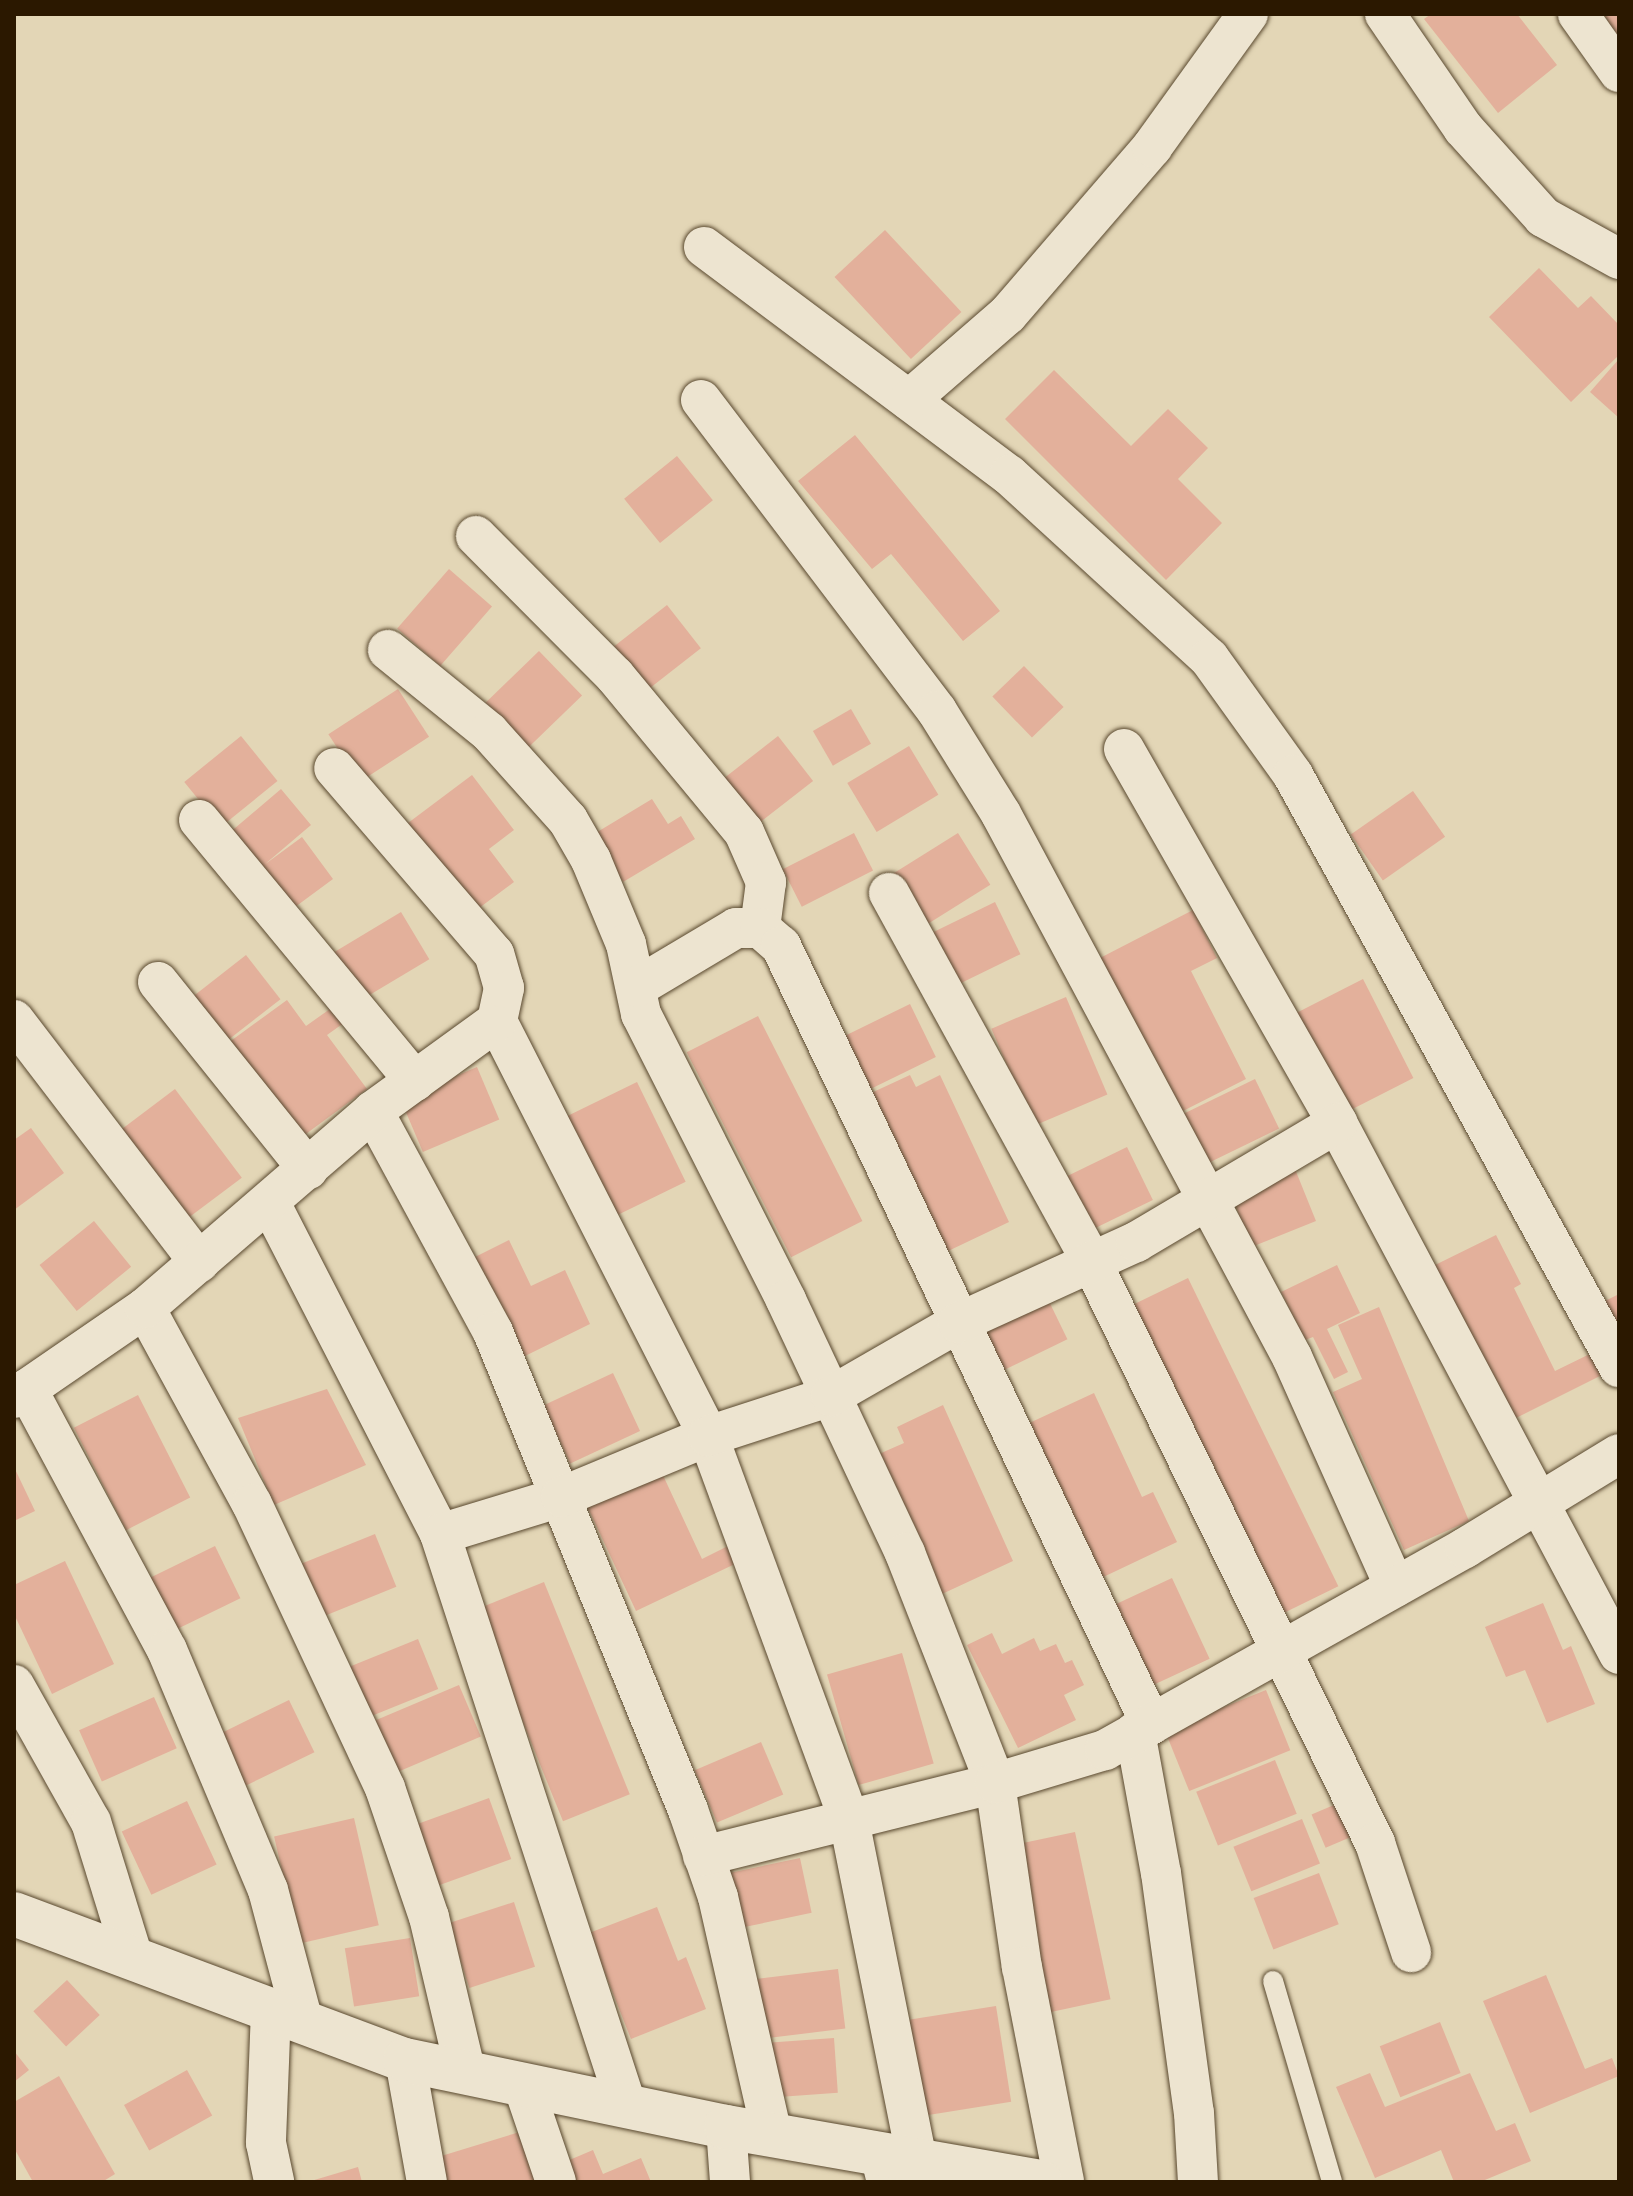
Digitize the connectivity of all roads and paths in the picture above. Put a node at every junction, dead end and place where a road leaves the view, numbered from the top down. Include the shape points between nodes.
1 (1248, 14) edge
2 (1385, 14) edge
3 (1578, 14) edge
4 (1619, 72) edge
5 (704, 247) dead end
6 (1619, 259) edge
7 (701, 400) dead end
8 (909, 400) junction
9 (476, 536) dead end
10 (388, 650) dead end
11 (1124, 749) dead end
12 (334, 768) dead end
13 (199, 820) dead end
14 (889, 893) dead end
15 (760, 928) junction
16 (158, 982) dead end
17 (637, 987) junction
18 (14, 1020) edge
19 (497, 1021) junction
20 (415, 1081) junction
21 (373, 1111) junction
22 (1337, 1123) junction
23 (308, 1169) junction
24 (1209, 1199) junction
25 (270, 1203) junction
26 (1091, 1261) junction
27 (199, 1262) junction
28 (145, 1308) junction
29 (958, 1323) junction
30 (1619, 1367) edge
31 (20, 1394) edge
32 (831, 1396) junction
33 (708, 1436) junction
34 (1619, 1454) edge
35 (561, 1497) junction
36 (1536, 1505) junction
37 (440, 1534) junction
38 (1395, 1587) junction
39 (1279, 1652) junction
40 (1619, 1654) edge
41 (14, 1685) edge
42 (1143, 1728) junction
43 (995, 1783) junction
44 (849, 1820) junction
45 (703, 1856) junction
46 (14, 1914) edge
47 (1411, 1952) dead end
48 (133, 1958) junction
49 (1273, 1981) dead end
50 (287, 2016) junction
51 (405, 2060) junction
52 (466, 2073) junction
53 (523, 2085) junction
54 (627, 2107) junction
55 (726, 2127) junction
56 (772, 2135) junction
57 (895, 2165) edge
58 (274, 2182) edge
59 (427, 2182) edge
60 (556, 2182) edge
61 (730, 2182) edge
62 (1039, 2182) edge
63 (1064, 2182) edge
64 (1198, 2182) edge
65 (1332, 2182) edge

1 - 8 street via 1152,147 1008,314
2 - 6 street via 1463,128 1543,217
3 - 4 street
5 - 8 street
7 - 24 street via 937,711 1001,814
8 - 30 street via 1009,475 1209,658 1293,775
9 - 15 street via 615,676 744,832 766,882
10 - 17 street via 489,732 568,820 611,902
11 - 22 street
12 - 19 street via 494,954 504,988
13 - 20 street
14 - 26 street
15 - 17 street via 736,928
15 - 29 street via 781,946
16 - 23 street
17 - 32 street via 641,1014
18 - 27 street
19 - 20 street
19 - 33 street
20 - 21 street
21 - 23 street
21 - 35 street via 493,1332
22 - 24 street
22 - 36 street
23 - 25 street
24 - 26 street via 1136,1242
24 - 38 street via 1292,1357
25 - 27 street
25 - 37 street
26 - 29 street
26 - 39 street
27 - 28 street
28 - 31 street
28 - 52 street via 252,1504 385,1788 429,1917
29 - 32 street
29 - 42 street
31 - 50 street via 167,1650 268,1890
32 - 33 street
32 - 43 street via 905,1553
33 - 35 street
33 - 44 street
34 - 36 street
35 - 37 street
35 - 45 street
36 - 38 street
36 - 40 street
37 - 54 street
38 - 39 street
39 - 42 street
39 - 47 street via 1375,1843
41 - 48 street via 91,1822
42 - 43 street via 1105,1750
42 - 64 street via 1194,2113
43 - 44 street
43 - 63 street via 1025,1982
44 - 45 street
44 - 57 street
45 - 56 street
46 - 48 street
48 - 50 street
49 - 65 lane
50 - 51 street
50 - 58 street via 266,2143
51 - 52 street
51 - 59 street
52 - 53 street
53 - 54 street
53 - 60 street
54 - 55 street
55 - 56 street
55 - 61 street
56 - 57 street
57 - 62 street

